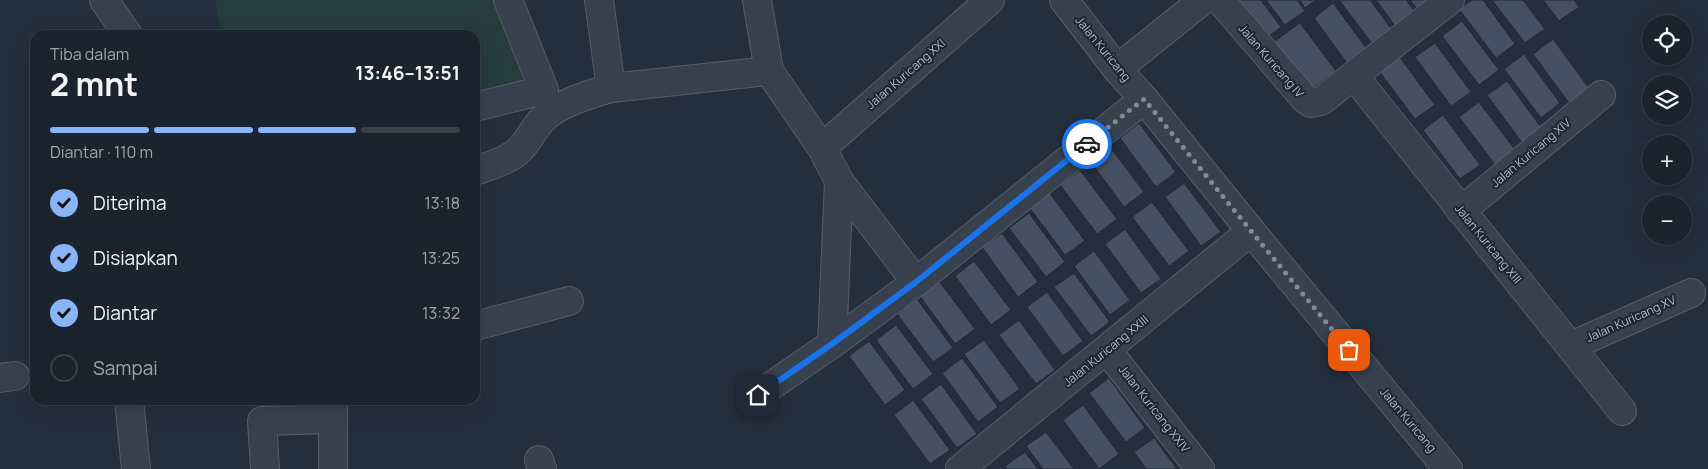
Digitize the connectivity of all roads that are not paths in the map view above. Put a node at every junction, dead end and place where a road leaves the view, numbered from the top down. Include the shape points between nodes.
1 (104, 0) edge
2 (508, 0) edge
3 (599, 0) edge
4 (756, 0) edge
5 (990, 0) edge
6 (1064, 0) edge
7 (1203, 0) edge
8 (1220, 0) edge
9 (1450, 0) edge
10 (125, 30) edge
11 (1118, 69) junction
12 (769, 72) junction
13 (1354, 76) junction
14 (611, 88) junction
15 (1601, 95) dead end
16 (1144, 99) junction
17 (480, 106) edge
18 (822, 148) junction
19 (480, 169) edge
20 (839, 181) junction
21 (1461, 211) junction
22 (1251, 231) junction
23 (916, 282) junction
24 (1691, 293) dead end
25 (569, 301) dead end
26 (480, 325) edge
27 (832, 344) junction
28 (1571, 346) junction
29 (1108, 350) junction
30 (758, 395) dead end
31 (130, 405) edge
32 (333, 410) edge
33 (1622, 411) dead end
34 (136, 469) edge
35 (265, 469) edge
36 (333, 469) edge
37 (960, 469) edge
38 (1200, 469) edge
39 (1448, 469) edge

1 - 10 street
2 - 17 street via 544,90
3 - 14 street
4 - 12 street
5 - 18 street, Jalan Kuricang XXI
6 - 11 street, Jalan Kuricang
7 - 11 street
8 - 13 street, Jalan Kuricang IV via 1311,103 1321,101
9 - 13 street
11 - 16 street, Jalan Kuricang
12 - 14 street
12 - 18 street
13 - 21 street, Jalan Kuricang XIII
14 - 19 street via 555,110 544,118 522,148 508,158
15 - 21 street, Jalan Kuricang XIV
16 - 22 street, Jalan Kuricang
16 - 23 street
18 - 20 street
20 - 23 street
20 - 27 street
21 - 28 street, Jalan Kuricang XIII
22 - 29 street, Jalan Kuricang XXIII
22 - 39 street, Jalan Kuricang
23 - 27 street
24 - 28 street, Jalan Kuricang XV
25 - 26 street
27 - 30 street
28 - 33 street, Jalan Kuricang XIII
29 - 37 street, Jalan Kuricang XXIII
29 - 38 street, Jalan Kuricang XXIV
31 - 34 street
32 - 35 street via 262,421
32 - 36 street

